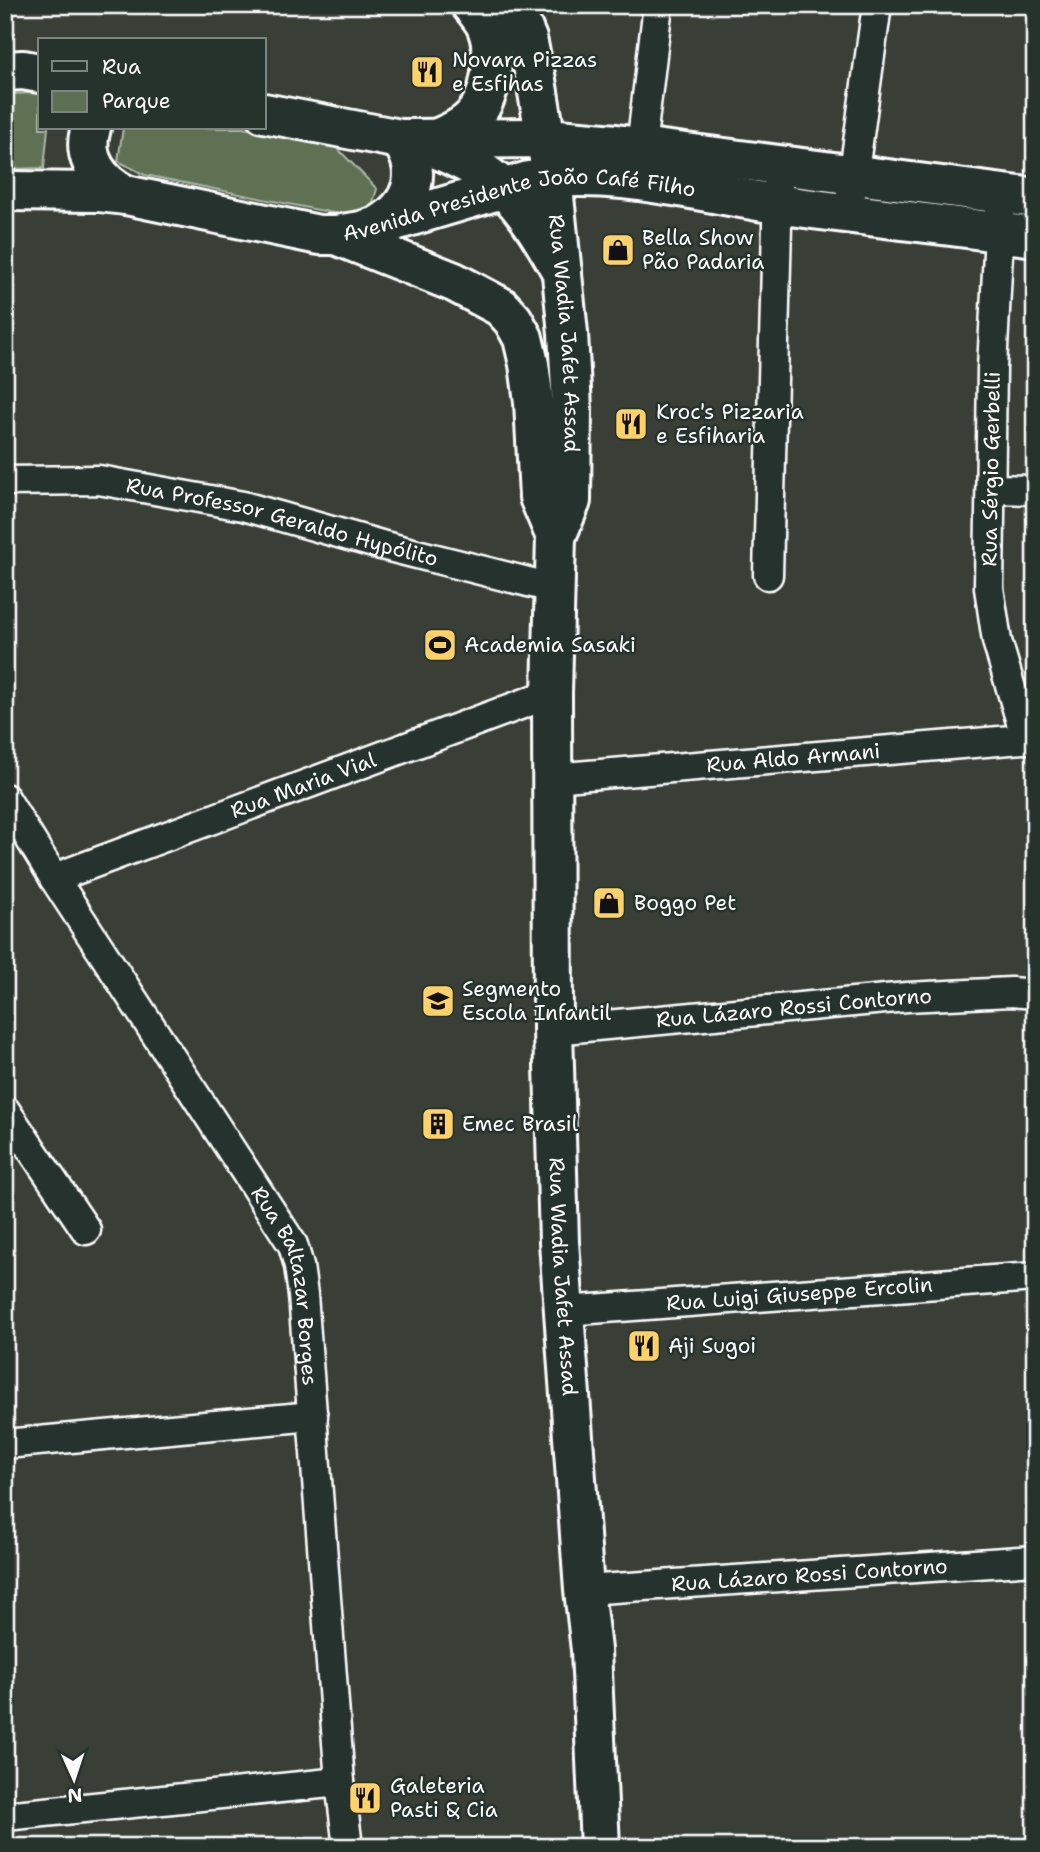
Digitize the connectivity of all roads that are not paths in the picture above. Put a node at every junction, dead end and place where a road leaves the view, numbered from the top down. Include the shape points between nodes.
1 (471, 5) edge
2 (513, 5) edge
3 (658, 5) edge
4 (877, 5) edge
5 (5, 71) edge
6 (38, 73) edge
7 (266, 113) edge
8 (91, 130) edge
9 (546, 138) junction
10 (418, 140) junction
11 (641, 148) junction
12 (779, 166) junction
13 (853, 176) junction
14 (552, 177) junction
15 (504, 188) junction
16 (5, 191) edge
17 (126, 195) junction
18 (1018, 196) edge
19 (776, 204) junction
20 (849, 213) junction
21 (381, 224) junction
22 (1017, 234) edge
23 (336, 235) junction
24 (562, 272) junction
25 (5, 481) edge
26 (991, 489) junction
27 (1035, 490) edge
28 (556, 537) junction
29 (768, 575) dead end
30 (556, 589) junction
31 (552, 693) junction
32 (1030, 738) edge
33 (552, 778) junction
34 (5, 798) edge
35 (54, 878) junction
36 (1035, 994) edge
37 (553, 1030) junction
38 (5, 1110) edge
39 (13, 1136) edge
40 (86, 1230) dead end
41 (1035, 1277) edge
42 (564, 1311) junction
43 (313, 1416) junction
44 (5, 1444) edge
45 (1035, 1560) edge
46 (584, 1590) junction
47 (340, 1783) junction
48 (5, 1816) edge
49 (348, 1847) edge
50 (600, 1847) edge

1 - 10 street via 487,27 490,41 486,94 462,127
2 - 9 street, Rua Wadia Jafet Assad via 531,56
3 - 11 street
4 - 13 street
5 - 6 street
7 - 10 street, Avenida Presidente João Café Filho
8 - 17 street via 93,164 102,180
9 - 10 street, Avenida Presidente João Café Filho
9 - 11 street, Avenida Presidente João Café Filho
9 - 14 street, Rua Wadia Jafet Assad
10 - 15 street via 483,172
10 - 21 street via 411,186 402,207
11 - 12 street, Avenida Presidente João Café Filho
12 - 13 street, Avenida Presidente João Café Filho
12 - 19 street
13 - 18 street, Avenida Presidente João Café Filho
13 - 20 street
14 - 15 street, Avenida Presidente João Café Filho
14 - 19 street, Avenida Presidente João Café Filho via 641,182
14 - 24 street, Rua Wadia Jafet Assad
15 - 21 street, Avenida Presidente João Café Filho
15 - 24 street via 533,220
16 - 17 street, Avenida Presidente João Café Filho
17 - 23 street, Avenida Presidente João Café Filho via 294,231
18 - 22 street, Rua Sérgio Gerbelli
19 - 20 street, Avenida Presidente João Café Filho
19 - 29 street
20 - 22 street, Avenida Presidente João Café Filho
21 - 23 street, Avenida Presidente João Café Filho
22 - 26 street, Rua Sérgio Gerbelli via 992,368
23 - 28 street, Rua Wadia Jafet Assad via 464,286 501,307 513,320 529,364 539,497
24 - 28 street, Rua Wadia Jafet Assad via 572,409 571,501
25 - 30 street, Rua Professor Geraldo Hypólito via 99,480 243,506
26 - 27 street
26 - 32 street, Rua Sérgio Gerbelli via 989,575 997,640
28 - 30 street, Rua Wadia Jafet Assad
30 - 31 street, Rua Wadia Jafet Assad
31 - 33 street, Rua Wadia Jafet Assad
31 - 35 street, Rua Maria Vial
32 - 33 street, Rua Aldo Armani
33 - 37 street, Rua Wadia Jafet Assad
34 - 35 street, Rua Baltazar Borges
35 - 43 street, Rua Baltazar Borges via 293,1245 303,1295
36 - 37 street, Rua Lázaro Rossi Contorno via 907,998
37 - 42 street, Rua Wadia Jafet Assad
38 - 39 street
39 - 40 street
41 - 42 street, Rua Luigi Giuseppe Ercolin
42 - 46 street, Rua Wadia Jafet Assad
43 - 44 street
43 - 47 street, Rua Baltazar Borges
45 - 46 street, Rua Lázaro Rossi Contorno
46 - 50 street, Rua Wadia Jafet Assad
47 - 48 street
47 - 49 street, Rua Baltazar Borges

